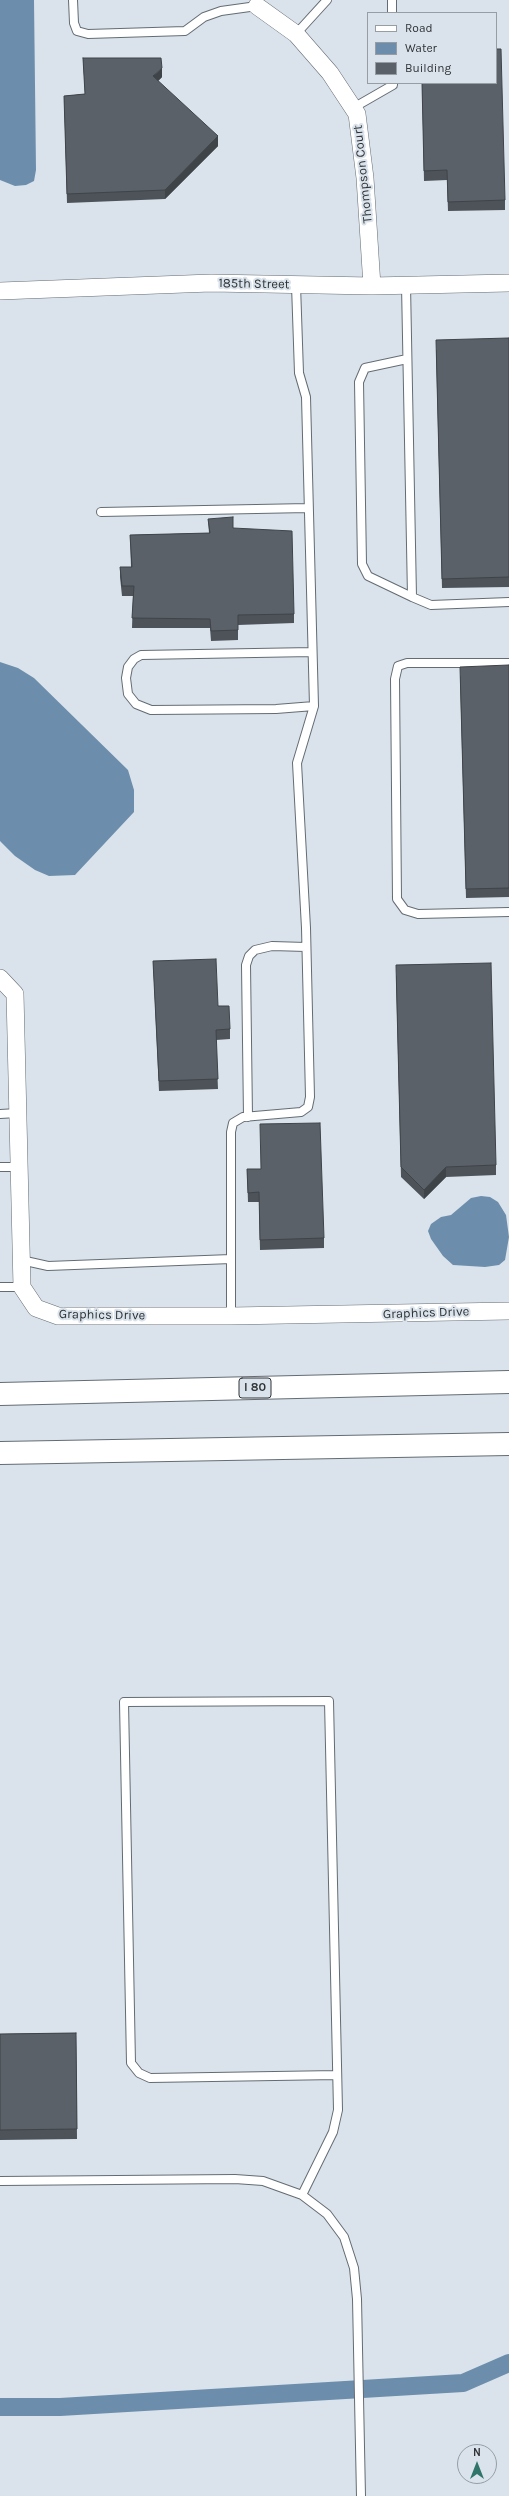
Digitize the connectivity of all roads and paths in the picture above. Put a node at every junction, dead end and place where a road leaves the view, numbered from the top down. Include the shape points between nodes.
1 (73, 0) edge
2 (327, 0) edge
3 (392, 0) edge
4 (257, 3) edge
5 (392, 12) edge
6 (296, 34) junction
7 (393, 84) edge
8 (353, 108) junction
9 (509, 283) edge
10 (296, 285) junction
11 (406, 285) junction
12 (372, 286) junction
13 (0, 291) edge
14 (407, 359) junction
15 (308, 508) junction
16 (101, 512) dead end
17 (412, 597) junction
18 (509, 602) edge
19 (312, 652) junction
20 (509, 663) edge
21 (314, 706) junction
22 (509, 912) edge
23 (306, 947) junction
24 (0, 978) edge
25 (17, 1113) junction
26 (0, 1114) edge
27 (248, 1117) junction
28 (0, 1167) edge
29 (18, 1167) junction
30 (231, 1259) junction
31 (21, 1260) junction
32 (22, 1286) junction
33 (0, 1287) edge
34 (509, 1311) edge
35 (231, 1316) junction
36 (509, 1382) edge
37 (0, 1394) edge
38 (509, 1444) edge
39 (0, 1453) edge
40 (337, 2075) junction
41 (0, 2181) edge
42 (302, 2195) junction
43 (361, 2496) edge

1 - 4 lane via 77,31 88,34 185,31 204,17
2 - 6 lane
3 - 5 lane
4 - 6 street, Thompson Court
6 - 8 street, Thompson Court via 330,73
7 - 8 lane
8 - 12 street, Thompson Court via 357,114 365,178
9 - 11 street, 185th Street
10 - 12 street, 185th Street
10 - 13 street, 185th Street via 211,283
10 - 15 lane via 299,373 306,397
11 - 12 street, 185th Street
11 - 14 lane
14 - 17 lane
14 - 17 lane via 365,368 359,382 362,564 368,576
15 - 16 lane
15 - 19 lane
17 - 18 lane via 431,605
19 - 21 lane
19 - 21 lane via 141,655 128,667 126,678 128,694 136,704 151,710 276,709
20 - 22 lane via 407,663 398,666 395,678 397,899 405,910 418,914
21 - 23 lane via 297,762
23 - 27 lane via 272,946 255,950 249,956 246,965
23 - 27 lane via 311,1079 308,1107 301,1112
24 - 25 street via 15,994
25 - 26 lane
25 - 29 street
27 - 30 lane via 233,1122 231,1132
28 - 29 lane
29 - 31 street
30 - 31 lane via 48,1266
30 - 35 lane
31 - 32 street
32 - 33 lane
32 - 35 street, Graphics Drive via 36,1308 58,1316
34 - 35 street, Graphics Drive
36 - 37 highway, I 80
38 - 39 highway
40 - 40 lane via 150,2078 139,2073 131,2063 124,1702 329,1700
40 - 42 lane via 338,2110 333,2132
41 - 42 lane via 235,2179 263,2181
42 - 43 lane via 327,2214 346,2244 354,2268 357,2299

